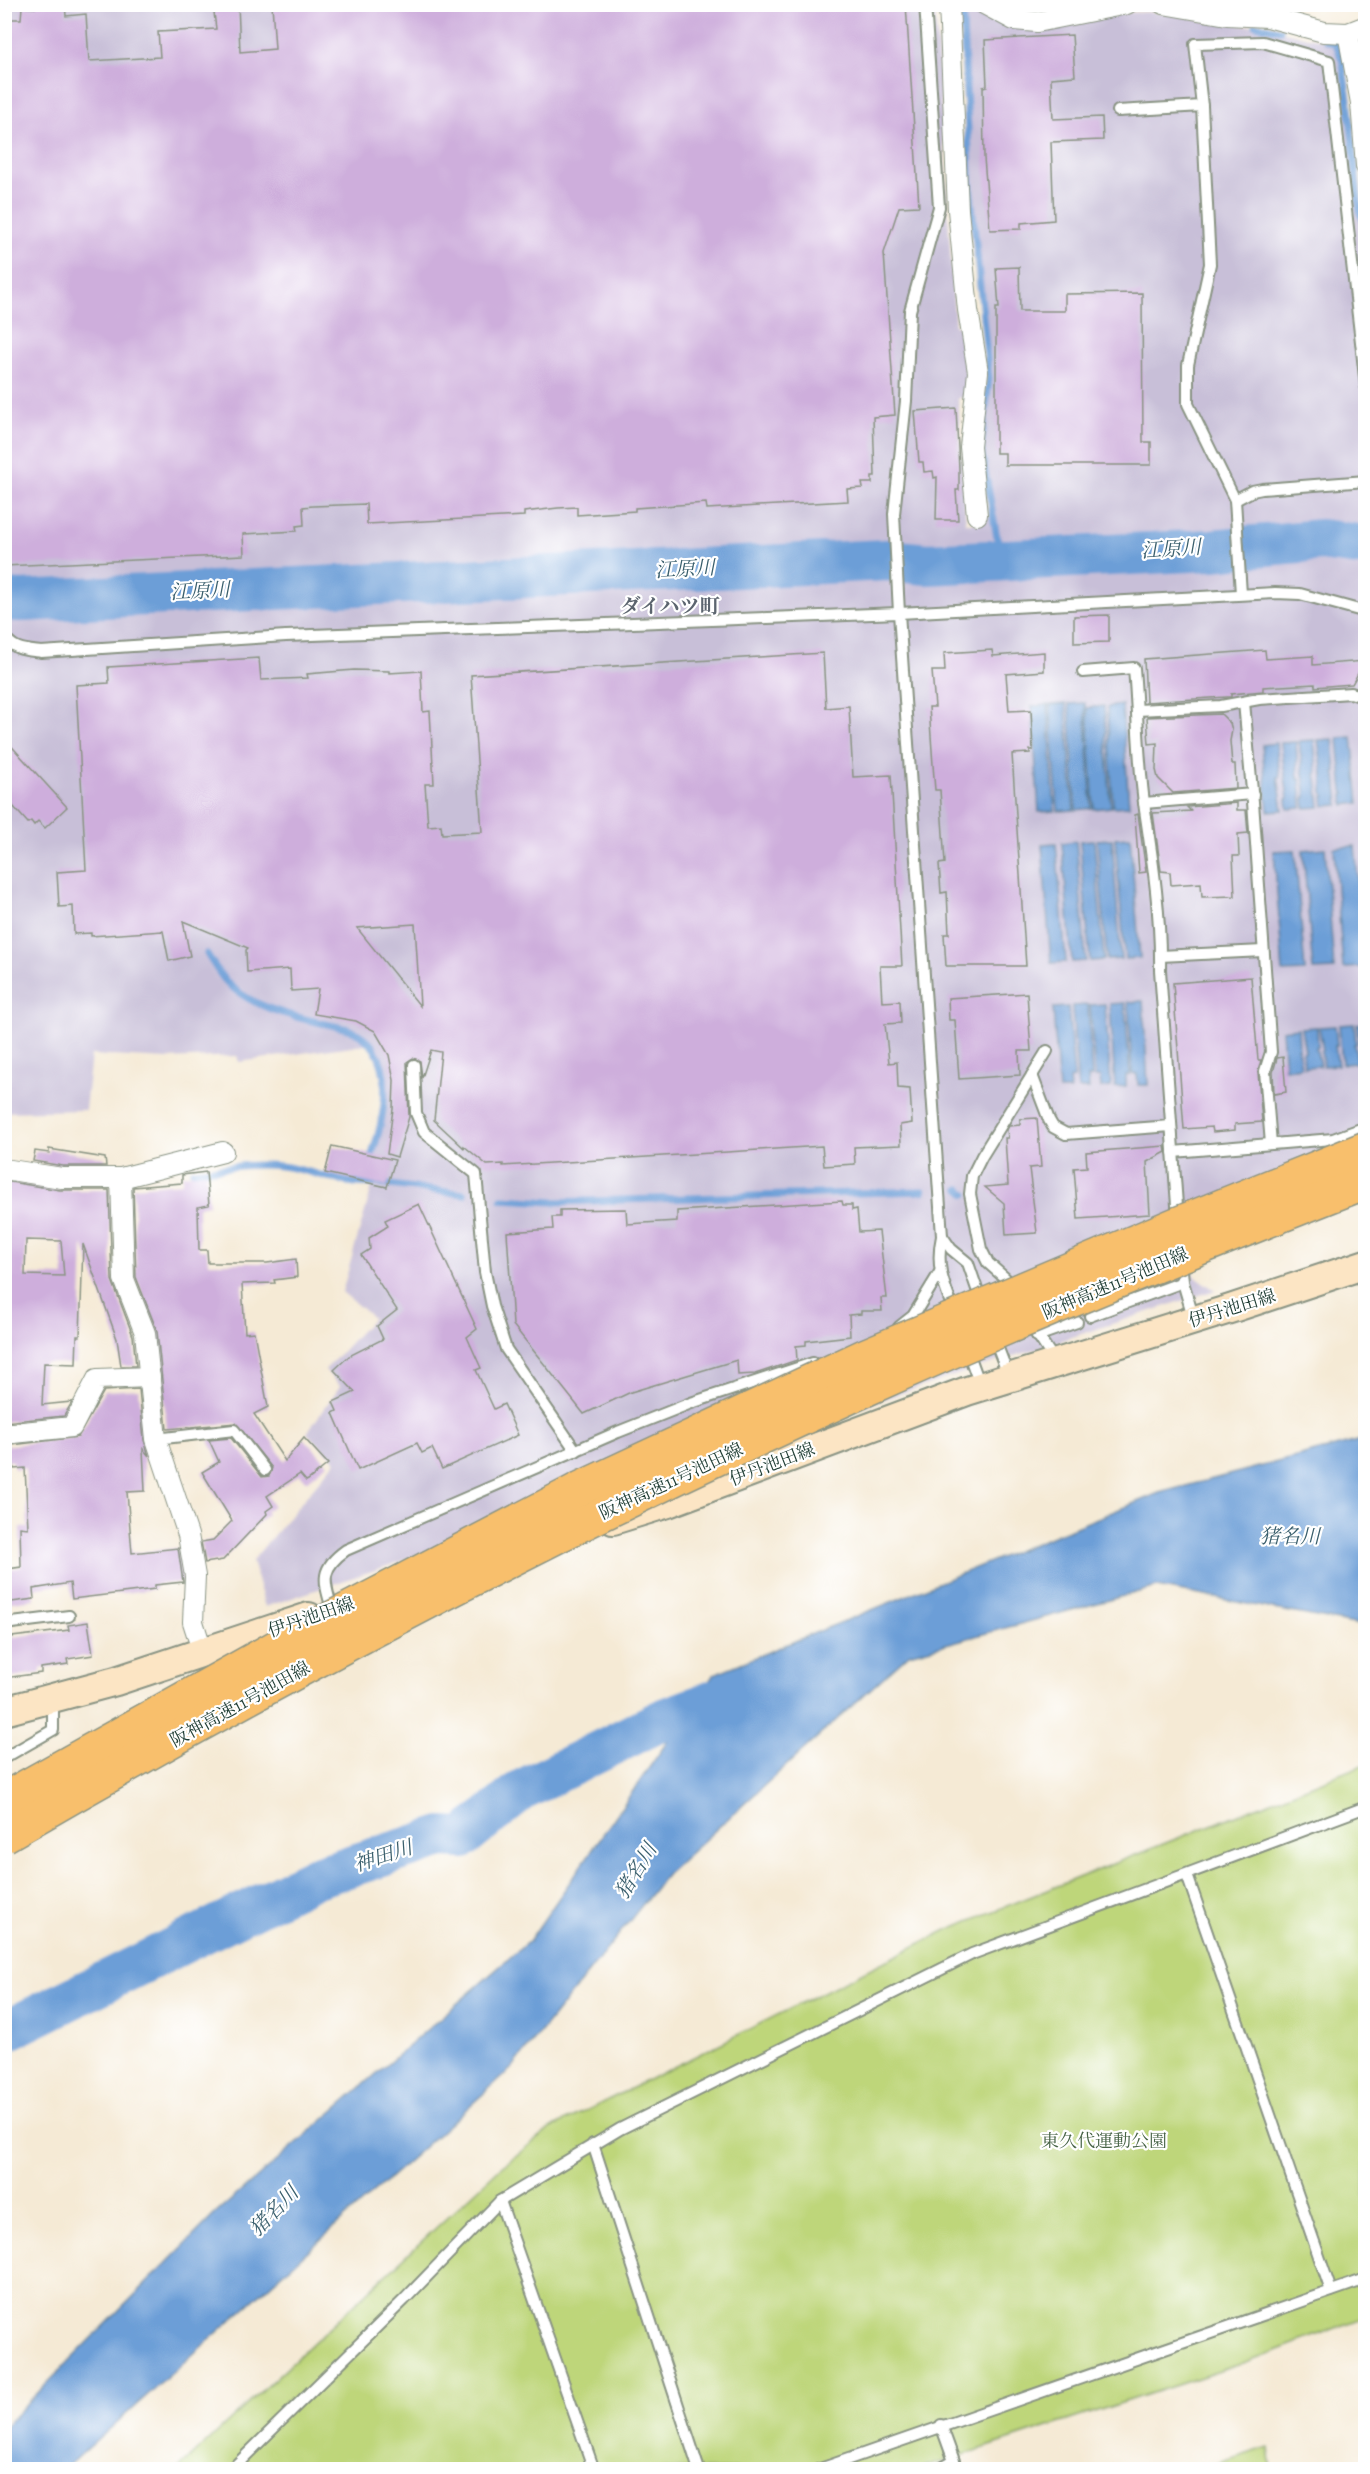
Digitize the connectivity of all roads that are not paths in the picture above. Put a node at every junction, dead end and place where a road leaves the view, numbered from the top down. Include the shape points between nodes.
1 (925, 4) edge
2 (949, 4) edge
3 (984, 4) edge
4 (1127, 4) edge
5 (1163, 4) edge
6 (1267, 11) edge
7 (1357, 30) edge
8 (1202, 106) junction
9 (1118, 111) dead end
10 (1365, 166) edge
11 (1365, 386) edge
12 (1365, 481) edge
13 (1234, 500) junction
14 (977, 515) dead end
15 (1241, 594) junction
16 (1365, 612) edge
17 (899, 613) junction
18 (4, 635) edge
19 (1083, 672) dead end
20 (1365, 698) edge
21 (1244, 702) junction
22 (1137, 710) junction
23 (1253, 794) junction
24 (1144, 803) junction
25 (1263, 951) junction
26 (1160, 956) junction
27 (1047, 1051) dead end
28 (414, 1065) dead end
29 (1032, 1075) junction
30 (1171, 1126) junction
31 (1365, 1127) edge
32 (1271, 1144) junction
33 (1365, 1148) edge
34 (223, 1152) dead end
35 (1173, 1152) junction
36 (4, 1169) edge
37 (121, 1178) junction
38 (1365, 1182) edge
39 (942, 1236) junction
40 (1365, 1264) edge
41 (940, 1272) junction
42 (1183, 1282) junction
43 (970, 1297) junction
44 (941, 1308) junction
45 (1090, 1316) dead end
46 (1194, 1320) junction
47 (1077, 1322) dead end
48 (902, 1326) junction
49 (1037, 1336) junction
50 (1056, 1363) junction
51 (150, 1377) junction
52 (1009, 1378) junction
53 (980, 1387) junction
54 (4, 1434) edge
55 (156, 1439) junction
56 (576, 1451) junction
57 (265, 1470) dead end
58 (332, 1609) junction
59 (69, 1616) dead end
60 (4, 1624) edge
61 (203, 1653) junction
62 (53, 1699) junction
63 (4, 1711) edge
64 (166, 1754) junction
65 (4, 1758) edge
66 (4, 1798) edge
67 (1365, 1807) edge
68 (4, 1836) edge
69 (4, 1850) edge
70 (1187, 1875) junction
71 (593, 2144) junction
72 (500, 2201) junction
73 (1365, 2279) edge
74 (1331, 2291) junction
75 (941, 2425) junction
76 (231, 2469) edge
77 (594, 2469) edge
78 (699, 2469) edge
79 (817, 2469) edge
80 (938, 2469) edge

1 - 17 lane via 939,207 910,311 906,401 894,514
2 - 14 street via 958,210 978,372 970,447
3 - 4 street via 1014,20 1037,22
5 - 6 street via 1227,15
6 - 7 street via 1317,30
7 - 10 street
8 - 9 lane
8 - 11 lane via 1195,44 1263,42 1329,61
8 - 13 lane via 1210,264 1188,365 1188,404
12 - 13 lane via 1262,489
13 - 15 lane
15 - 16 lane via 1299,594
15 - 17 lane
17 - 18 lane via 286,636 41,652 21,650
17 - 39 lane
19 - 22 lane via 1134,668
20 - 21 lane via 1351,693
21 - 22 lane
21 - 23 lane
22 - 24 lane
23 - 24 lane
23 - 25 lane
24 - 26 lane via 1152,847
25 - 26 lane
25 - 32 lane via 1271,1052 1265,1071
26 - 30 lane
27 - 29 lane
28 - 56 lane via 416,1113 424,1132 476,1174 485,1272 506,1349
29 - 30 lane via 1049,1120 1066,1134
29 - 49 lane via 982,1156 972,1176 970,1194 981,1249 988,1263 1005,1278
30 - 35 lane
31 - 32 lane via 1333,1139
32 - 35 lane
33 - 66 highway, 阪神高速11号池田線, bridge via 864,1356 592,1483 278,1646
34 - 37 street
35 - 42 lane
36 - 37 street via 62,1178
37 - 51 street via 124,1278 145,1333
38 - 68 highway, 阪神高速11号池田線, bridge via 880,1383 605,1512 303,1668
39 - 41 lane
39 - 43 lane via 968,1263
40 - 46 main road, 伊丹池田線
41 - 44 lane
41 - 48 lane
42 - 45 lane
42 - 46 lane
43 - 44 lane
43 - 52 lane
44 - 48 lane
44 - 53 lane
46 - 50 main road, 伊丹池田線
47 - 49 lane
48 - 56 lane via 856,1349 691,1403
49 - 50 lane
50 - 52 main road, 伊丹池田線
51 - 54 street via 97,1379 72,1427
51 - 55 street
52 - 53 main road, 伊丹池田線
53 - 58 main road, 伊丹池田線 via 668,1503
55 - 57 lane via 234,1430
55 - 61 street via 188,1535 195,1576 193,1622
56 - 58 lane via 346,1550 332,1560 325,1572
58 - 61 main road, 伊丹池田線
58 - 64 main road via 335,1652 322,1672
59 - 60 lane
61 - 62 main road, 伊丹池田線
62 - 63 main road, 伊丹池田線
62 - 65 lane via 53,1730
64 - 66 main road via 131,1766 50,1776
64 - 69 street
67 - 70 lane
70 - 71 lane via 972,1954
70 - 74 lane
71 - 72 lane
71 - 78 lane
72 - 76 lane
72 - 77 lane
73 - 74 lane
74 - 75 lane
75 - 79 lane
75 - 80 lane via 954,2461

